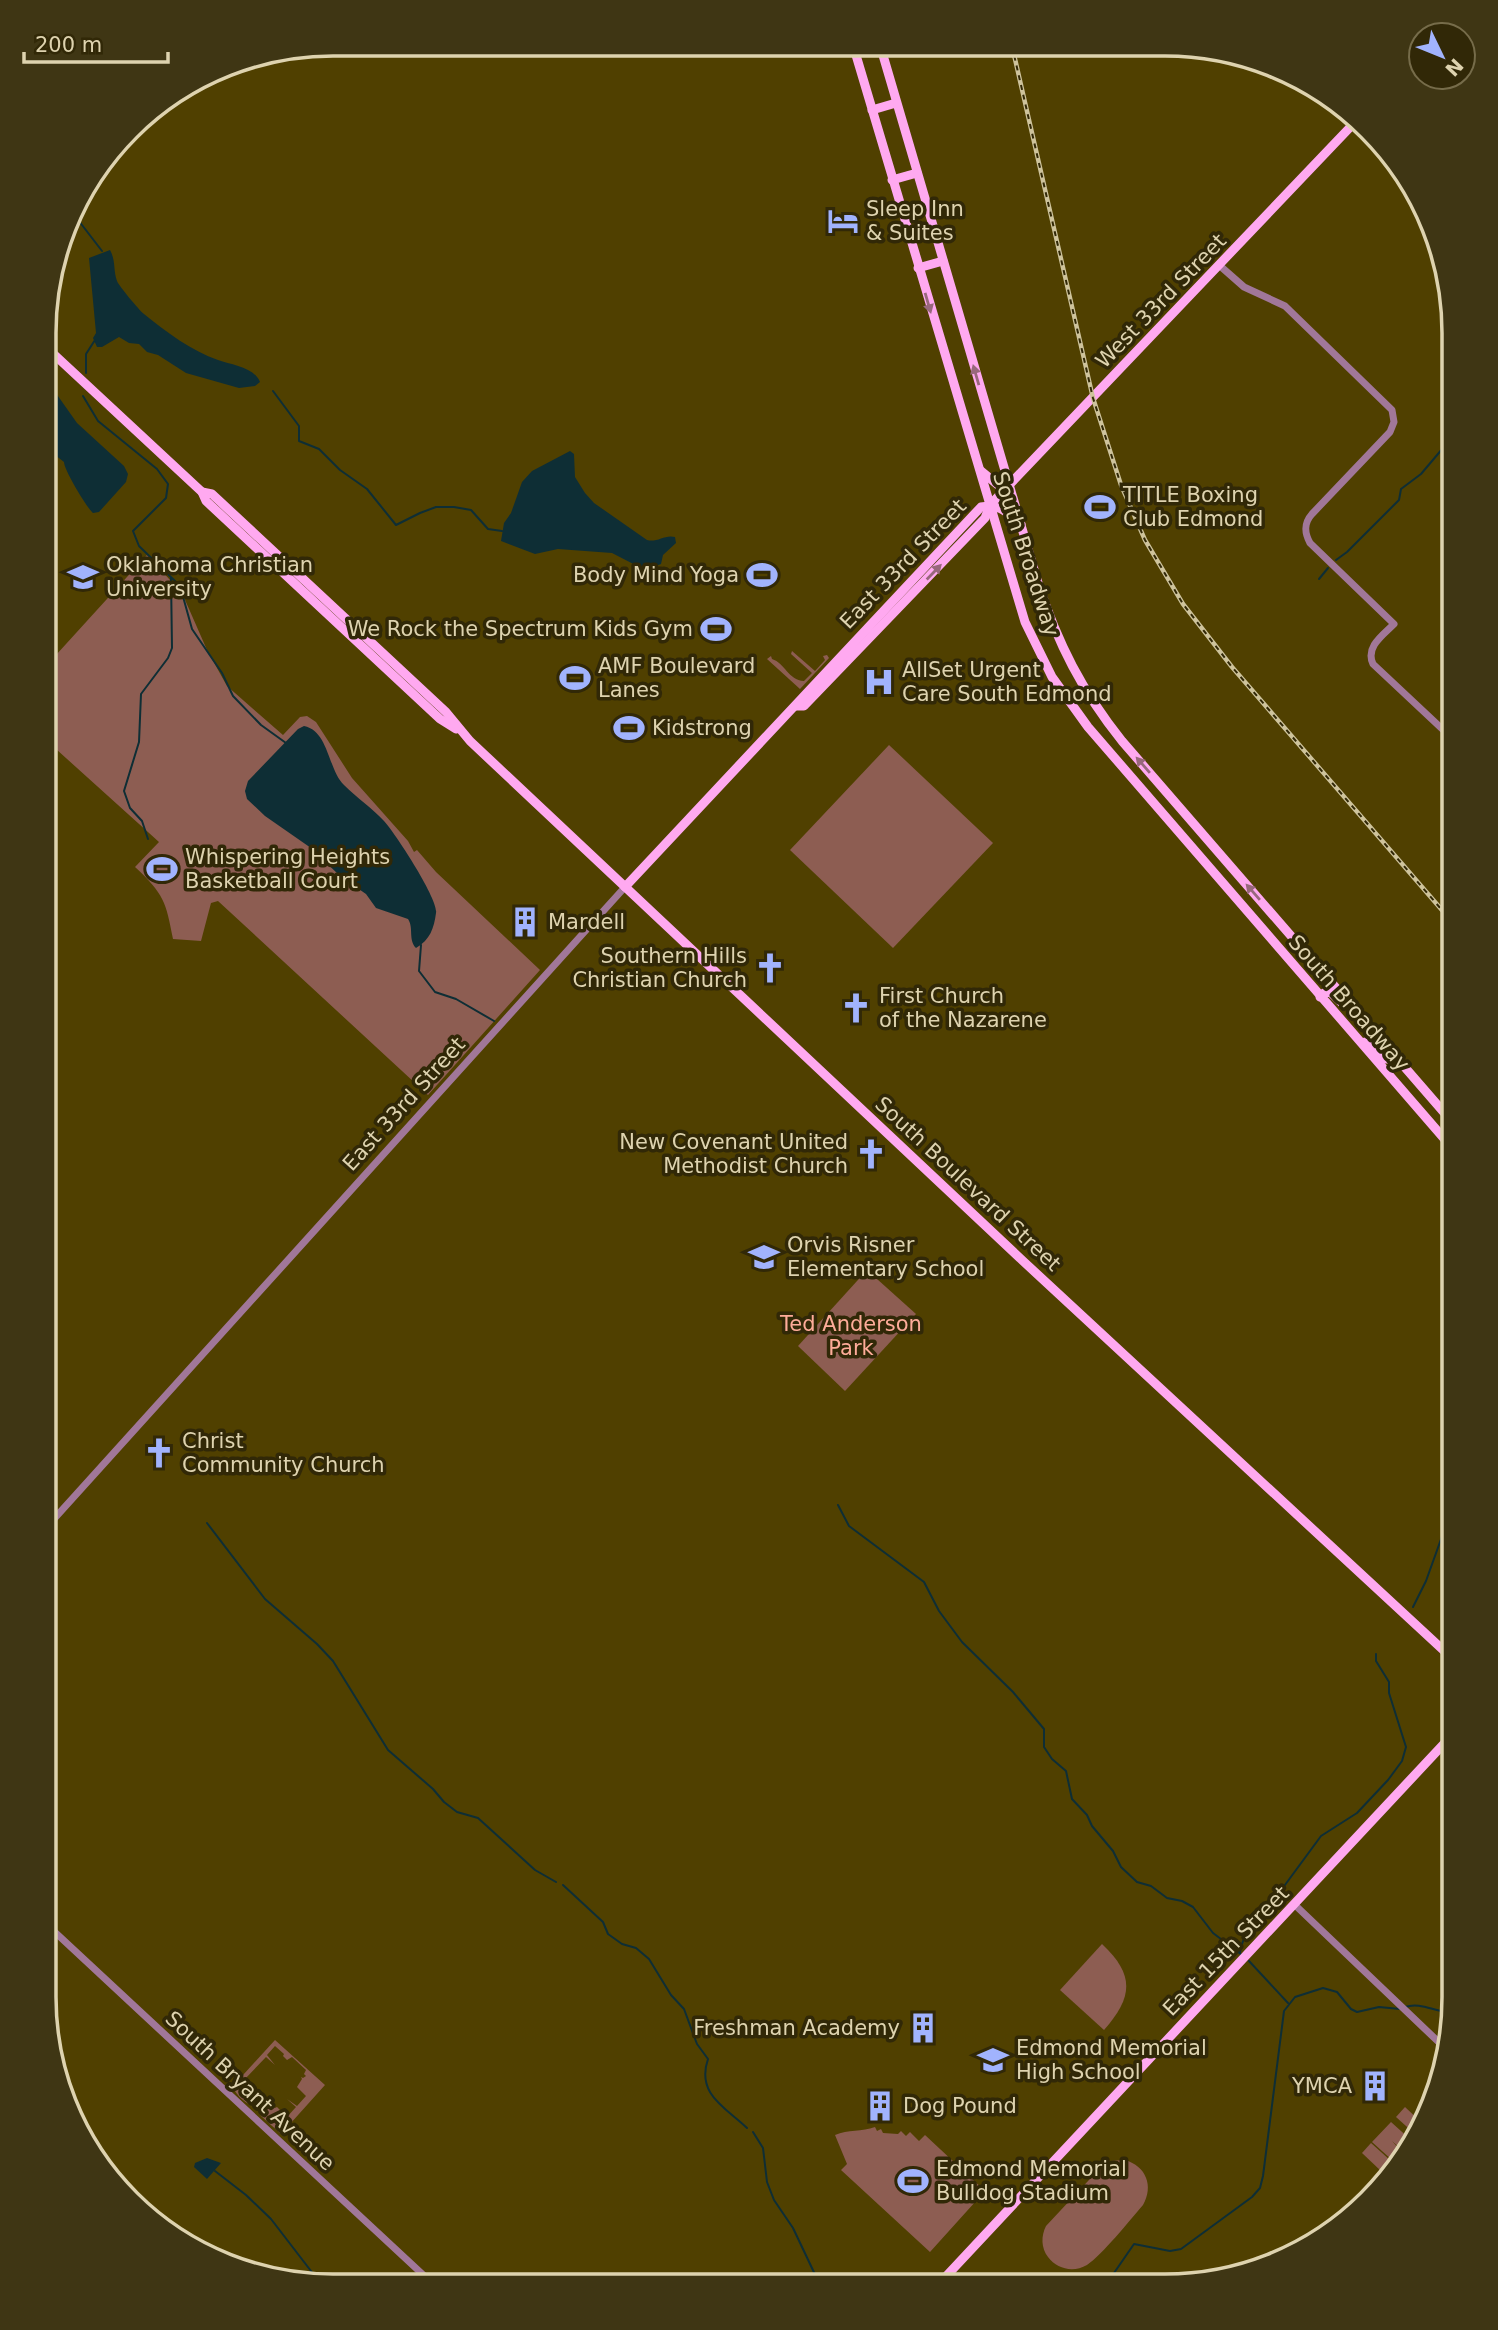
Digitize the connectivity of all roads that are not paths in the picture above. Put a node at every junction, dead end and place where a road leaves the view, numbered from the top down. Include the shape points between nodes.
1 (856, 56) edge
2 (883, 56) edge
3 (897, 103) junction
4 (872, 110) junction
5 (1350, 127) edge
6 (917, 173) junction
7 (892, 180) junction
8 (943, 261) junction
9 (1219, 265) junction
10 (918, 268) junction
11 (56, 356) edge
12 (981, 471) junction
13 (1009, 486) junction
14 (990, 505) junction
15 (1022, 526) junction
16 (1442, 729) edge
17 (625, 887) junction
18 (1280, 923) junction
19 (1266, 934) junction
20 (1320, 997) junction
21 (1359, 1015) junction
22 (1349, 1030) junction
23 (1393, 1055) junction
24 (1442, 1110) edge
25 (1442, 1136) edge
26 (56, 1517) edge
27 (1442, 1649) edge
28 (1442, 1746) edge
29 (1295, 1905) junction
30 (56, 1933) edge
31 (1439, 2042) edge
32 (422, 2274) edge
33 (948, 2274) edge

1 - 4 main road, South Broadway
2 - 3 main road, South Broadway
3 - 4 main road
3 - 6 main road, South Broadway
4 - 7 main road, South Broadway
5 - 9 main road, West 33rd Street
6 - 7 main road
6 - 8 main road, South Broadway
7 - 10 main road, South Broadway
8 - 10 main road
13 -> 8 main road, South Broadway
9 - 13 main road, West 33rd Street
9 - 16 street via 1244,287 1285,306 1392,410 1390,432 1308,519 1306,533 1310,543 1394,624 1375,644 1370,657 1375,667
10 -> 12 main road, South Broadway
11 - 17 main road, South Boulevard Street via 446,712 461,732
12 - 13 main road via 998,485
12 - 14 main road, South Broadway
13 - 14 main road, West 33rd Street
13 - 15 main road, South Broadway
14 - 15 main road via 1004,510
14 - 17 main road, East 33rd Street via 981,507
14 - 19 main road, South Broadway via 1025,622 1052,677 1106,749
18 -> 15 main road, South Broadway via 1122,741 1090,697 1055,632
17 - 26 street, East 33rd Street
17 - 27 main road, South Boulevard Street
18 - 19 main road
18 - 21 main road, South Broadway
19 - 20 main road, South Broadway
20 - 21 main road via 1330,992
20 - 22 main road, South Broadway
21 - 23 main road, South Broadway
22 - 23 main road via 1385,1059
22 - 25 main road, South Broadway
23 - 24 main road, South Broadway
28 - 29 main road, East 15th Street
29 - 31 street
29 - 33 main road, East 15th Street
30 - 32 street, South Bryant Avenue

